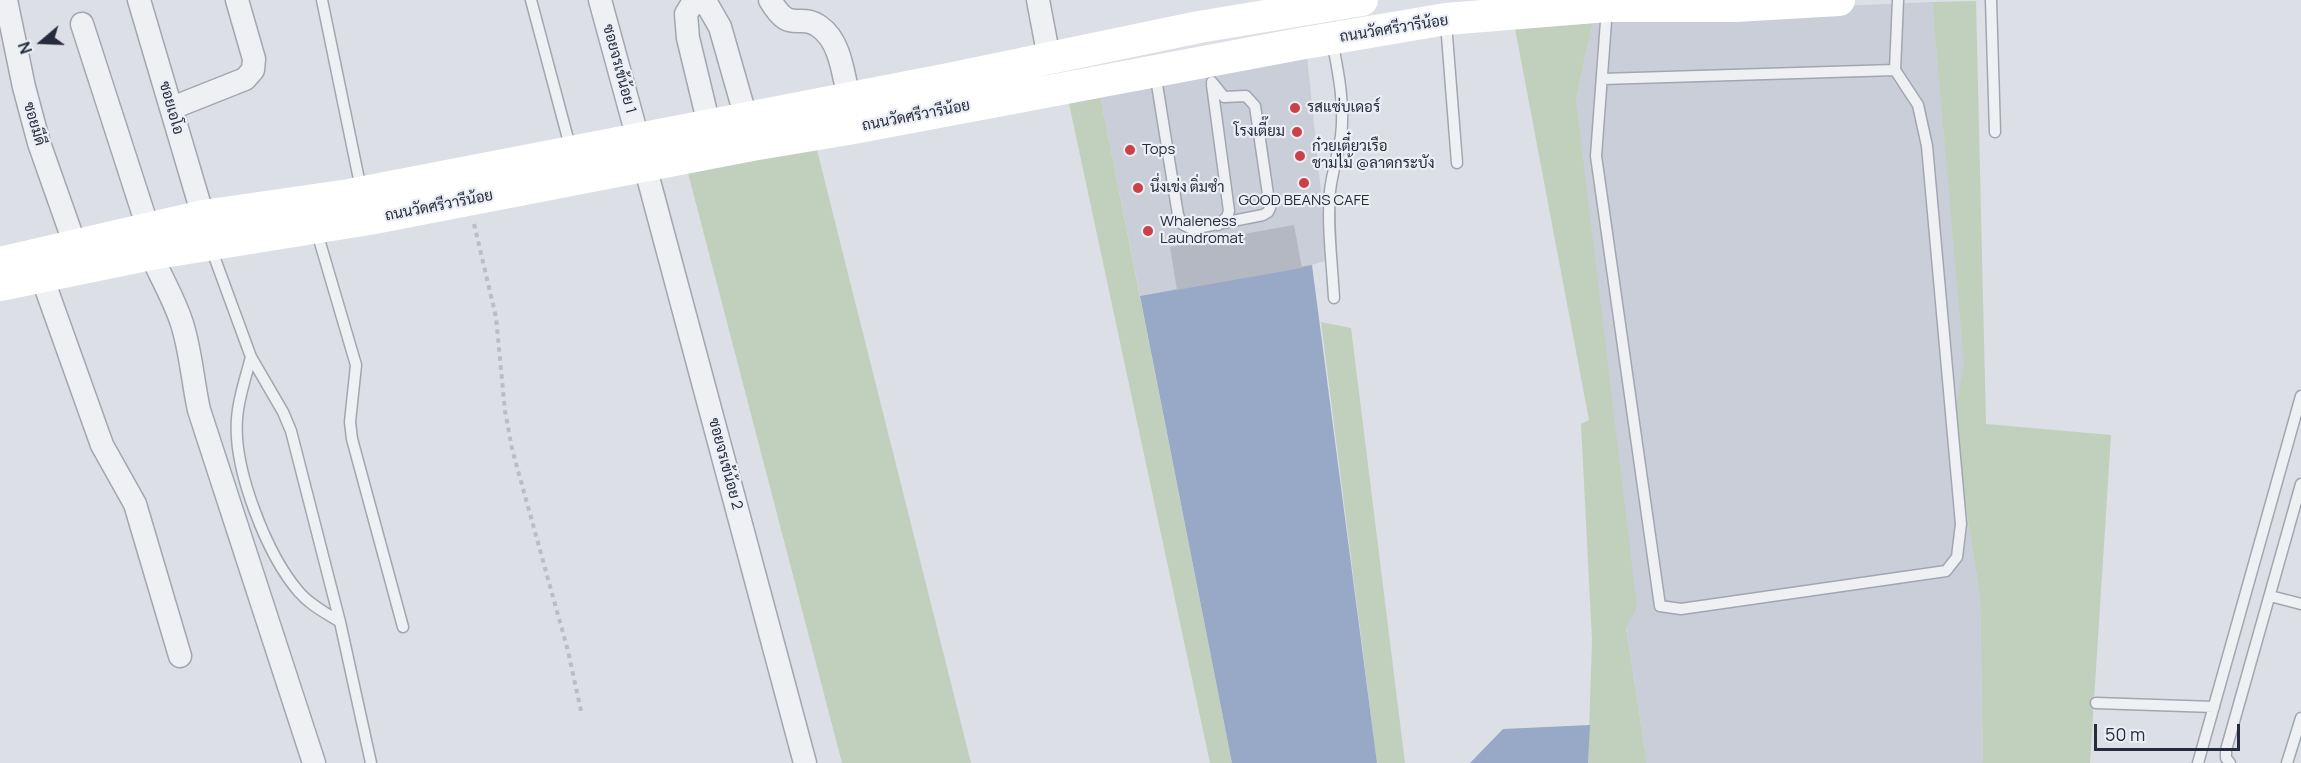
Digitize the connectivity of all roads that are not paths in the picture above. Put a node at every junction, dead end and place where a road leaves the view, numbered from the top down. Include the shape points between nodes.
1 (6, 0) edge
2 (139, 0) edge
3 (237, 0) edge
4 (322, 0) edge
5 (531, 0) edge
6 (600, 0) edge
7 (694, 0) edge
8 (770, 0) edge
9 (1038, 0) edge
10 (1362, 0) edge
11 (1839, 0) edge
12 (1898, 0) edge
13 (1991, 0) edge
14 (1607, 6) junction
15 (1275, 7) edge
16 (1446, 19) junction
17 (82, 24) dead end
18 (1331, 39) junction
19 (1272, 49) junction
20 (1049, 58) junction
21 (1895, 70) junction
22 (1210, 71) junction
23 (1155, 72) junction
24 (1602, 79) junction
25 (849, 98) junction
26 (172, 108) junction
27 (746, 118) junction
28 (709, 126) junction
29 (1995, 132) dead end
30 (571, 152) junction
31 (642, 152) junction
32 (1457, 164) dead end
33 (362, 192) junction
34 (1218, 225) junction
35 (316, 229) junction
36 (206, 231) junction
37 (149, 241) junction
38 (75, 245) junction
39 (0, 263) edge
40 (42, 277) junction
41 (0, 285) edge
42 (1334, 298) dead end
43 (251, 357) junction
44 (2301, 396) edge
45 (2301, 484) edge
46 (2298, 508) edge
47 (2270, 596) junction
48 (2301, 604) edge
49 (340, 622) junction
50 (403, 627) dead end
51 (180, 656) dead end
52 (2096, 703) dead end
53 (2214, 707) junction
54 (2301, 718) edge
55 (314, 763) edge
56 (371, 763) edge
57 (805, 763) edge
58 (2198, 763) edge
59 (2230, 763) edge
60 (2287, 763) edge

1 - 38 street, ซอยมีดี via 39,143
2 - 26 street, ซอยเอโอ
3 - 26 street via 254,59 253,70 245,79
4 - 33 lane
5 - 30 lane
6 - 31 street, ซอยจรเข้น้อย 1
7 - 27 street via 708,6 720,27
7 - 28 street via 686,14 688,38
8 - 25 street via 778,15 788,21 819,26 832,40
9 - 20 street
10 - 15 main road, ถนนวัดศรีวารีน้อย
11 - 14 main road, ถนนวัดศรีวารีน้อย via 1735,6
12 - 21 lane
13 - 29 lane
14 - 16 main road, ถนนวัดศรีวารีน้อย
14 - 24 lane
15 - 19 main road
15 - 20 main road, ถนนวัดศรีวารีน้อย
16 - 18 main road, ถนนวัดศรีวารีน้อย
16 - 32 lane
17 - 37 street
18 - 19 main road, ถนนวัดศรีวารีน้อย
18 - 42 lane via 1342,106 1341,134 1330,188
19 - 22 main road, ถนนวัดศรีวารีน้อย
20 - 25 main road, ถนนวัดศรีวารีน้อย
21 - 24 lane
21 - 24 lane via 1918,105 1927,146 1961,524 1957,557 1946,571 1681,609 1660,606 1596,156
22 - 23 main road, ถนนวัดศรีวารีน้อย
22 - 34 lane via 1229,211
22 - 34 lane via 1224,97 1246,96 1255,106 1270,208 1263,215
23 - 31 main road, ถนนวัดศรีวารีน้อย
23 - 34 lane via 1178,216 1182,224 1192,229
25 - 27 main road, ถนนวัดศรีวารีน้อย
26 - 36 street, ซอยเอโอ
27 - 28 main road, ถนนวัดศรีวารีน้อย
28 - 31 main road, ถนนวัดศรีวารีน้อย
30 - 31 main road, ถนนวัดศรีวารีน้อย
30 - 33 main road, ถนนวัดศรีวารีน้อย
31 - 35 main road, ถนนวัดศรีวารีน้อย via 468,200
31 - 57 street, ซอยจรเข้น้อย 2
33 - 36 main road, ถนนวัดศรีวารีน้อย
35 - 36 main road, ถนนวัดศรีวารีน้อย
35 - 50 lane via 356,365 352,439
36 - 37 main road, ถนนวัดศรีวารีน้อย
36 - 43 lane
37 - 38 main road, ถนนวัดศรีวารีน้อย
37 - 40 main road, ถนนวัดศรีวารีน้อย
37 - 55 street via 183,325 199,410
38 - 39 main road, ถนนวัดศรีวารีน้อย
40 - 41 main road, ถนนวัดศรีวารีน้อย
40 - 51 street via 102,445 135,504
43 - 49 lane via 291,430
43 - 49 lane via 237,417 241,472 274,555 300,593
44 - 53 lane
45 - 46 lane
46 - 47 lane
47 - 48 lane
47 - 59 lane via 2226,750
49 - 56 lane
52 - 53 lane
53 - 58 lane
54 - 60 lane

